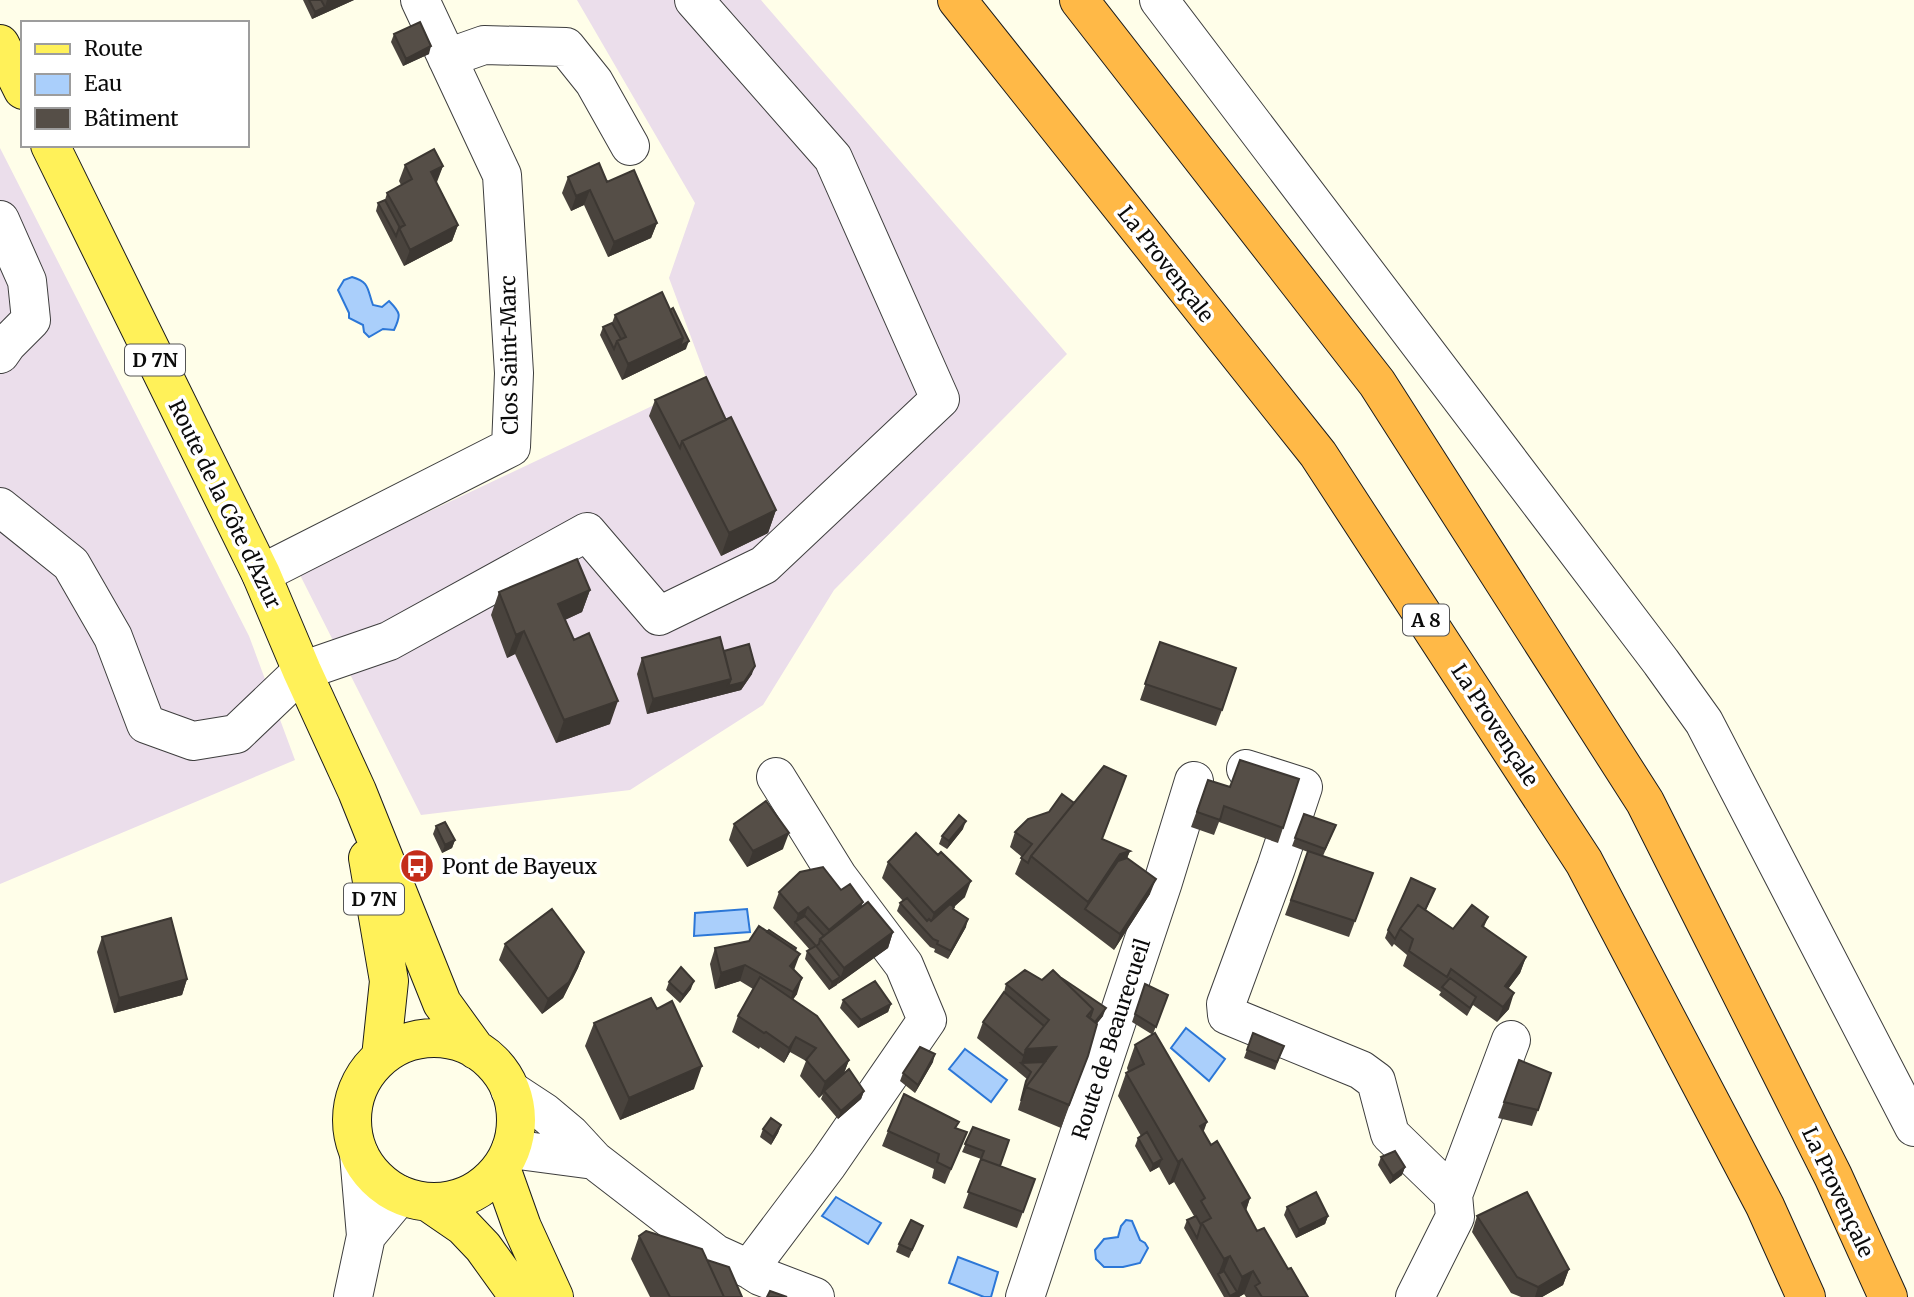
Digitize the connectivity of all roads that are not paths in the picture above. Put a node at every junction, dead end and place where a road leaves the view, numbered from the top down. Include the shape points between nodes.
1 (420, 0) edge
2 (694, 0) edge
3 (957, 0) edge
4 (1079, 0) edge
5 (1159, 0) edge
6 (0, 44) edge
7 (447, 58) junction
8 (21, 86) edge
9 (630, 146) dead end
10 (51, 147) edge
11 (0, 220) edge
12 (0, 354) edge
13 (0, 507) edge
14 (261, 574) junction
15 (302, 671) junction
16 (1240, 767) edge
17 (776, 777) dead end
18 (1194, 781) dead end
19 (358, 791) junction
20 (1511, 1040) dead end
21 (476, 1050) junction
22 (381, 1056) junction
23 (510, 1090) junction
24 (1914, 1127) edge
25 (359, 1154) junction
26 (506, 1159) junction
27 (593, 1160) junction
28 (1453, 1195) junction
29 (414, 1199) junction
30 (366, 1236) junction
31 (749, 1269) junction
32 (353, 1297) edge
33 (519, 1297) edge
34 (554, 1297) edge
35 (815, 1297) edge
36 (1025, 1297) edge
37 (1415, 1297) edge
38 (1806, 1297) edge
39 (1888, 1297) edge

1 - 7 street, Clos Saint-Marc
2 - 15 street via 833,158 940,399 764,565 659,616 587,532 389,642
3 - 38 highway, La Provençale / A 8 via 1326,466 1584,862 1765,1206
4 - 39 highway, La Provençale via 1377,383 1645,802 1833,1176
5 - 24 street via 1703,722
6 - 8 main road
7 - 9 street via 484,45 566,47 594,82
7 - 14 street, Clos Saint-Marc via 502,175 514,373 511,447
10 - 14 main road, Route de la Côte d'Azur / D 7N
11 - 12 street via 27,281 31,320
13 - 15 street via 71,564 113,637 146,724 193,741 236,734
14 - 15 main road, Route de la Côte d'Azur / D 7N
15 - 19 main road, Route de la Côte d'Azur / D 7N
16 - 28 street via 1303,787 1226,1004 1227,1016 1361,1070 1376,1081 1390,1134
17 - 31 street via 838,877 904,965 927,1020
18 - 36 street, Route de Beaurecueil
19 - 21 main road, Route de la Côte d'Azur / D 7N via 442,1003
19 - 22 main road, Route de la Côte d'Azur / D 7N via 389,981
20 - 28 street
21 - 22 main road via 447,1039 426,1038
21 - 23 main road via 503,1075
22 - 25 main road via 355,1095 351,1120
23 - 26 main road via 516,1119
23 - 27 street via 570,1133
25 - 29 main road via 381,1183
25 - 30 street
26 - 27 street
26 - 29 main road via 475,1192 440,1202
26 - 34 main road via 522,1227
27 - 31 street via 716,1254
28 - 37 street via 1455,1217
29 - 30 street
29 - 33 main road via 463,1226
30 - 32 street
31 - 35 street

